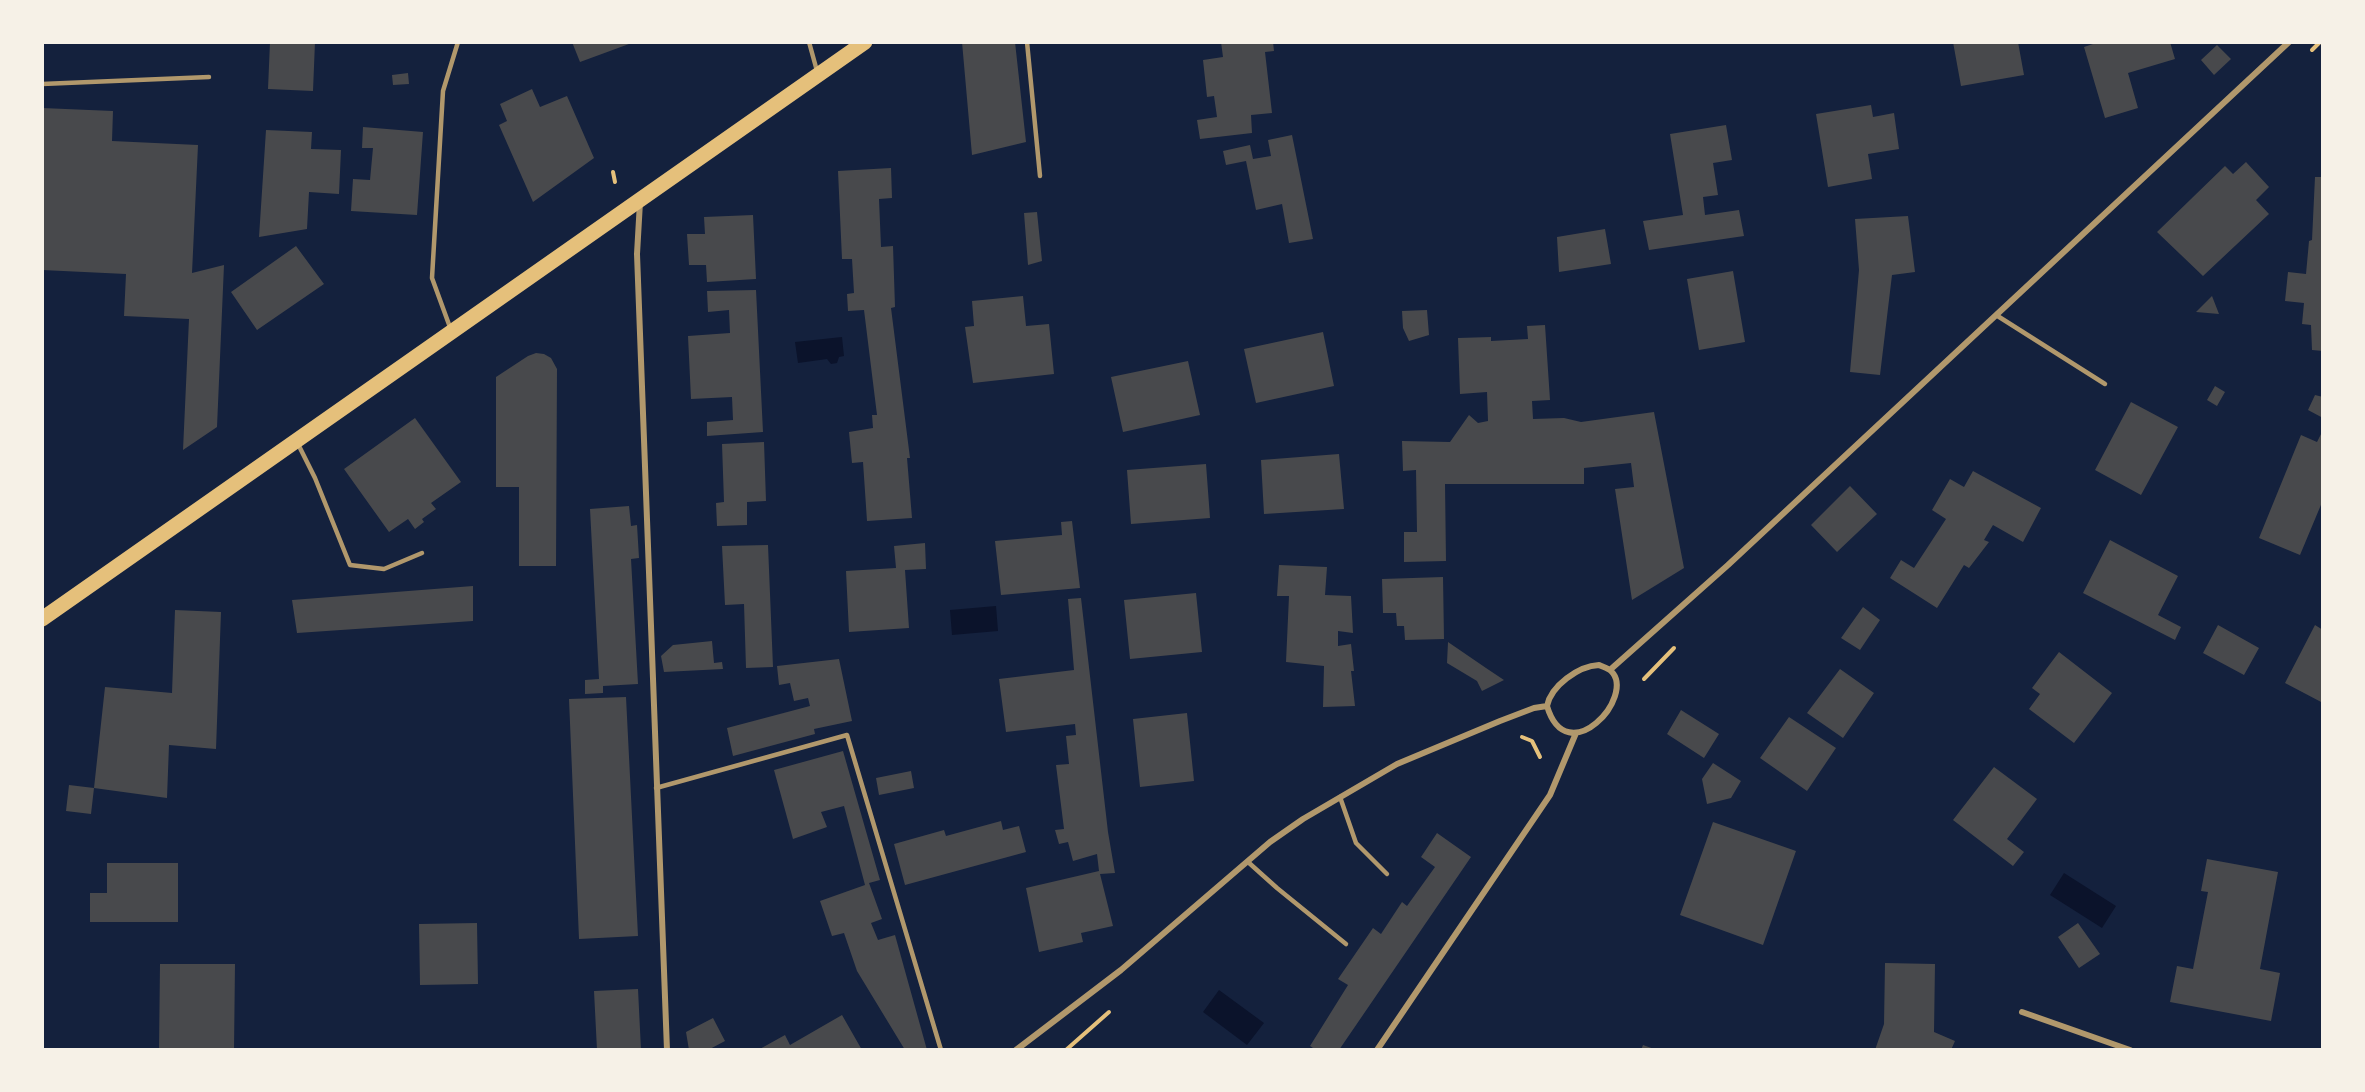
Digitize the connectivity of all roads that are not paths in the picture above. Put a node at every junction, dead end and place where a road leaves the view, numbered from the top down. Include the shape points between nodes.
1 (458, 42) edge
2 (809, 42) edge
3 (865, 42) edge
4 (1027, 42) edge
5 (2289, 42) edge
6 (818, 75) junction
7 (209, 77) dead end
8 (42, 84) edge
9 (1040, 176) dead end
10 (640, 200) junction
11 (1996, 315) junction
12 (452, 332) junction
13 (2105, 384) dead end
14 (297, 441) junction
15 (422, 553) dead end
16 (42, 619) edge
17 (1611, 669) junction
18 (1546, 706) junction
19 (1576, 733) junction
20 (656, 788) junction
21 (1340, 797) junction
22 (1248, 862) junction
23 (1387, 874) dead end
24 (1346, 944) dead end
25 (2022, 1012) dead end
26 (667, 1050) edge
27 (942, 1050) edge
28 (1016, 1050) edge
29 (1377, 1050) edge
30 (2130, 1050) edge

1 - 12 lane via 443,91 432,278
2 - 6 lane
3 - 6 main road
4 - 9 lane
5 - 11 street
6 - 10 main road
7 - 8 lane
10 - 12 main road
10 - 20 street via 637,254
11 - 13 lane
11 - 17 street
12 - 14 main road
14 - 15 lane via 350,566 384,569
14 - 16 main road
17 - 18 street via 1589,666 1554,689
17 - 19 street via 1617,687 1611,704 1603,718
18 - 19 street via 1553,723
18 - 21 street via 1397,764
19 - 29 street via 1550,795
20 - 26 street
20 - 27 lane via 847,735
21 - 22 street via 1270,842
21 - 23 lane via 1356,843
22 - 24 lane
22 - 28 street via 1121,970
25 - 30 street

